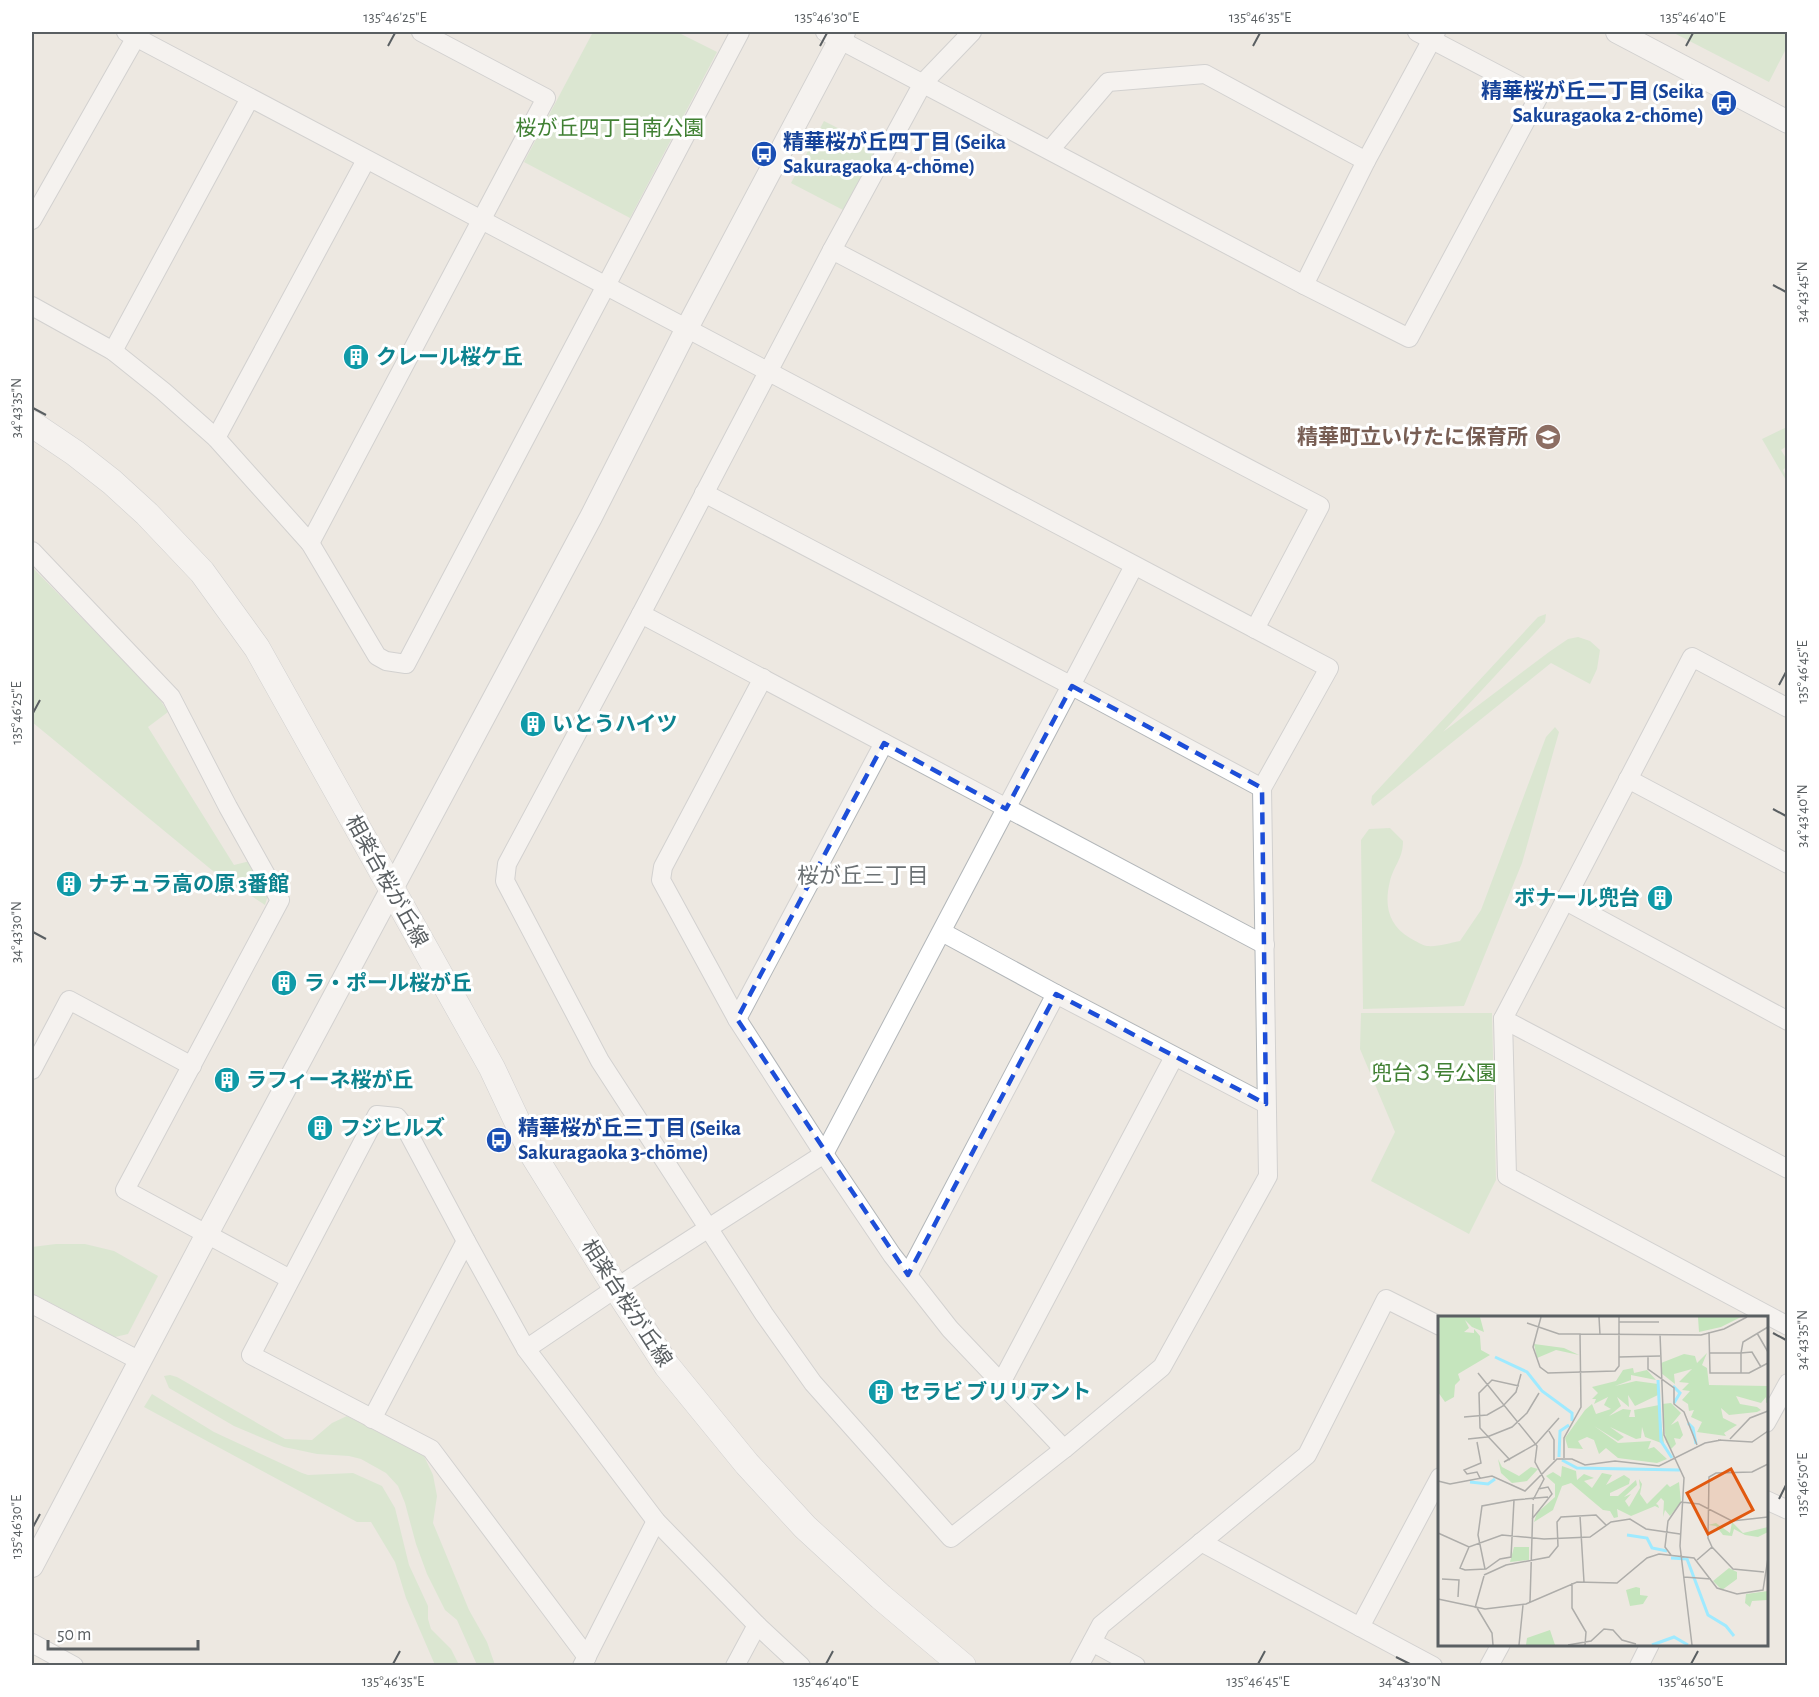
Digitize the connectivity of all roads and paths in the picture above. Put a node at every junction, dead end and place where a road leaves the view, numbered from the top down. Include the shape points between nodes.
1 (421, 32) edge
2 (740, 32) edge
3 (972, 32) edge
4 (1617, 32) edge
5 (131, 34) edge
6 (836, 34) edge
7 (1428, 34) edge
8 (923, 83) junction
9 (250, 98) junction
10 (1788, 122) edge
11 (1050, 150) junction
12 (366, 160) junction
13 (1366, 161) junction
14 (32, 220) edge
15 (482, 220) junction
16 (832, 250) junction
17 (1304, 285) junction
18 (605, 286) junction
19 (32, 306) edge
20 (687, 328) junction
21 (113, 351) junction
22 (769, 371) junction
23 (32, 424) edge
24 (216, 438) junction
25 (704, 493) junction
26 (310, 543) junction
27 (32, 551) edge
28 (1134, 566) junction
29 (641, 614) junction
30 (1255, 629) junction
31 (763, 678) junction
32 (1072, 686) junction
33 (1788, 708) edge
34 (884, 743) junction
35 (1628, 779) junction
36 (1262, 788) junction
37 (1006, 809) junction
38 (1788, 864) edge
39 (391, 889) junction
40 (1564, 900) junction
41 (942, 932) junction
42 (1264, 945) junction
43 (1056, 994) junction
44 (737, 1019) junction
45 (1503, 1019) junction
46 (1788, 1021) edge
47 (1174, 1057) junction
48 (192, 1066) junction
49 (32, 1070) edge
50 (1266, 1104) junction
51 (824, 1154) junction
52 (1788, 1169) edge
53 (708, 1230) junction
54 (207, 1234) junction
55 (466, 1241) junction
56 (908, 1275) junction
57 (290, 1279) junction
58 (616, 1288) junction
59 (32, 1304) edge
60 (1438, 1325) edge
61 (1788, 1326) edge
62 (526, 1349) junction
63 (140, 1361) junction
64 (1002, 1382) junction
65 (1788, 1383) edge
66 (372, 1419) junction
67 (1768, 1421) edge
68 (1064, 1449) junction
69 (1438, 1481) edge
70 (1768, 1500) edge
71 (1788, 1510) edge
72 (656, 1521) junction
73 (1201, 1542) junction
74 (32, 1566) edge
75 (756, 1625) junction
76 (1360, 1627) junction
77 (1092, 1642) junction
78 (32, 1643) edge
79 (1500, 1646) edge
80 (1649, 1646) edge
81 (585, 1661) edge
82 (74, 1665) edge
83 (735, 1665) edge
84 (801, 1665) edge
85 (963, 1665) edge
86 (1079, 1665) edge
87 (1136, 1665) edge
88 (1433, 1665) edge
89 (1490, 1665) edge
90 (1639, 1665) edge

1 - 15 street via 546,98
2 - 18 street
3 - 8 street
4 - 10 street
5 - 9 street
5 - 14 street
6 - 8 street
6 - 20 street
7 - 13 street
7 - 17 street via 1539,96 1409,338
8 - 11 street
8 - 16 street
9 - 12 street
9 - 21 street
11 - 13 street via 1108,82 1205,74
11 - 17 street
12 - 15 street
12 - 24 street
13 - 17 street
15 - 18 street
15 - 26 street
16 - 22 street
16 - 30 street via 1320,506
18 - 20 street
18 - 26 street via 406,664 377,656
19 - 21 street
20 - 22 street
20 - 39 street via 591,517
21 - 24 street
22 - 25 street
22 - 28 street
23 - 39 main road, 相楽台桜が丘線 via 112,482 202,572 257,648
24 - 26 street
25 - 29 street
25 - 32 street
27 - 48 street via 171,697 280,900
28 - 30 street
28 - 32 street
29 - 31 street
29 - 53 street via 507,864 505,881 600,1061
30 - 36 street via 1329,668
31 - 34 street
31 - 44 street via 663,867 661,880
32 - 36 street
32 - 37 street
33 - 35 street via 1692,657
34 - 37 street
34 - 44 street
35 - 38 street
35 - 40 street
36 - 42 street
37 - 41 street
37 - 42 street
39 - 54 street
39 - 58 main road, 相楽台桜が丘線 via 492,1068 532,1153
40 - 45 street
40 - 46 street
41 - 43 street
41 - 51 street
42 - 50 street
43 - 47 street
43 - 56 street
44 - 51 street
45 - 52 street
45 - 61 street via 1507,1176
47 - 50 street
47 - 64 street
48 - 49 street via 69,1000
48 - 54 street via 125,1190
50 - 68 street via 1268,1176 1162,1367
51 - 53 street
51 - 56 street
53 - 58 street
53 - 68 street via 813,1383 951,1538
54 - 57 street
54 - 63 street
55 - 57 street via 405,1127 397,1117 376,1115
55 - 62 street
55 - 66 street
56 - 64 street via 950,1329
57 - 66 street via 251,1355
58 - 62 street
58 - 85 main road, 相楽台桜が丘線 via 667,1365 798,1520 881,1597
59 - 63 street
60 - 73 street via 1386,1299 1307,1455
62 - 72 street
63 - 74 street
64 - 68 street
65 - 67 street
66 - 81 street via 431,1449
69 - 76 street
70 - 71 street
72 - 75 street
72 - 81 street
73 - 76 street
73 - 77 street via 1101,1625
75 - 83 street
75 - 84 street
76 - 88 street
77 - 86 street
77 - 87 street
78 - 82 street
79 - 89 street
80 - 90 street

